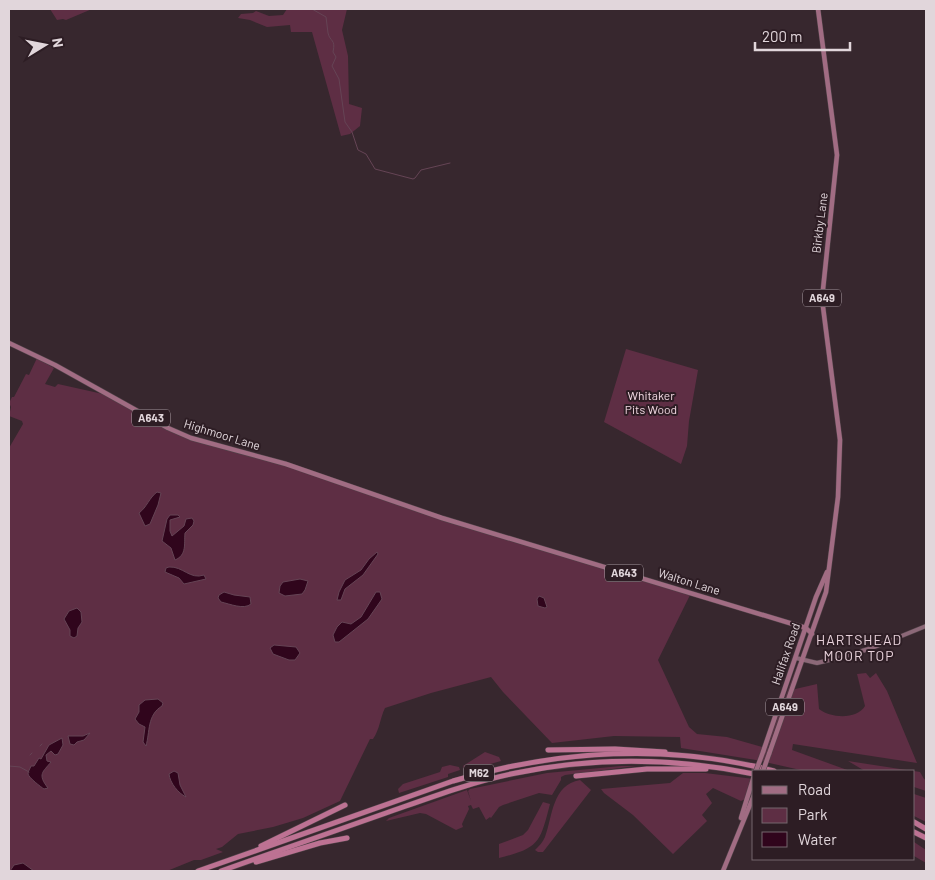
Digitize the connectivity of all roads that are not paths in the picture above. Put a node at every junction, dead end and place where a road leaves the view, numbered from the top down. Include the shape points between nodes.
1 (818, 9) edge
2 (9, 343) edge
3 (840, 440) joint
4 (442, 518) joint
5 (830, 564) junction
6 (820, 610) junction
7 (926, 626) edge
8 (806, 628) junction
9 (812, 634) junction
10 (796, 658) junction
11 (803, 660) junction
12 (548, 750) dead end
13 (680, 755) junction
14 (729, 770) junction
15 (756, 770) edge
16 (763, 770) edge
17 (770, 770) edge
18 (752, 774) edge
19 (576, 776) dead end
20 (752, 780) edge
21 (752, 800) edge
22 (344, 805) dead end
23 (915, 823) edge
24 (926, 829) edge
25 (737, 835) junction
26 (347, 838) dead end
27 (234, 858) junction
28 (232, 867) junction
29 (198, 871) edge
30 (221, 871) edge
31 (723, 871) edge

1 - 3 main road, Birkby Lane / A649 via 837,155 822,299
2 - 4 main road, Highmoor Lane / A643 via 191,438 286,464
3 - 5 main road, Halifax Road / A649 via 838,497
4 - 8 main road, Walton Lane / A643
5 - 6 main road, Halifax Road / A649
5 - 8 main road, Halifax Road / A649
6 - 8 main road via 814,623
6 - 9 main road, Halifax Road / A649
7 - 11 main road via 858,653 817,662
8 - 9 main road, Walton Lane / A643
8 - 10 main road, Halifax Road / A649
9 - 11 main road, Halifax Road / A649
10 - 11 main road
10 - 15 main road, Halifax Road / A649, bridge
11 - 16 main road, Halifax Road / A649, bridge
12 - 13 highway via 636,749
13 - 17 highway, M62 via 725,760
13 - 27 highway, M62 via 583,756 501,768 453,781
14 - 18 highway, M62
14 - 19 highway via 647,769
14 - 28 highway, M62 via 674,763 611,762 517,772 448,791
20 - 25 main road, A649
21 - 25 main road, A649
22 - 27 highway
23 - 24 highway
25 - 31 main road, A649
26 - 28 highway
27 - 29 highway, M62
28 - 30 highway, M62

